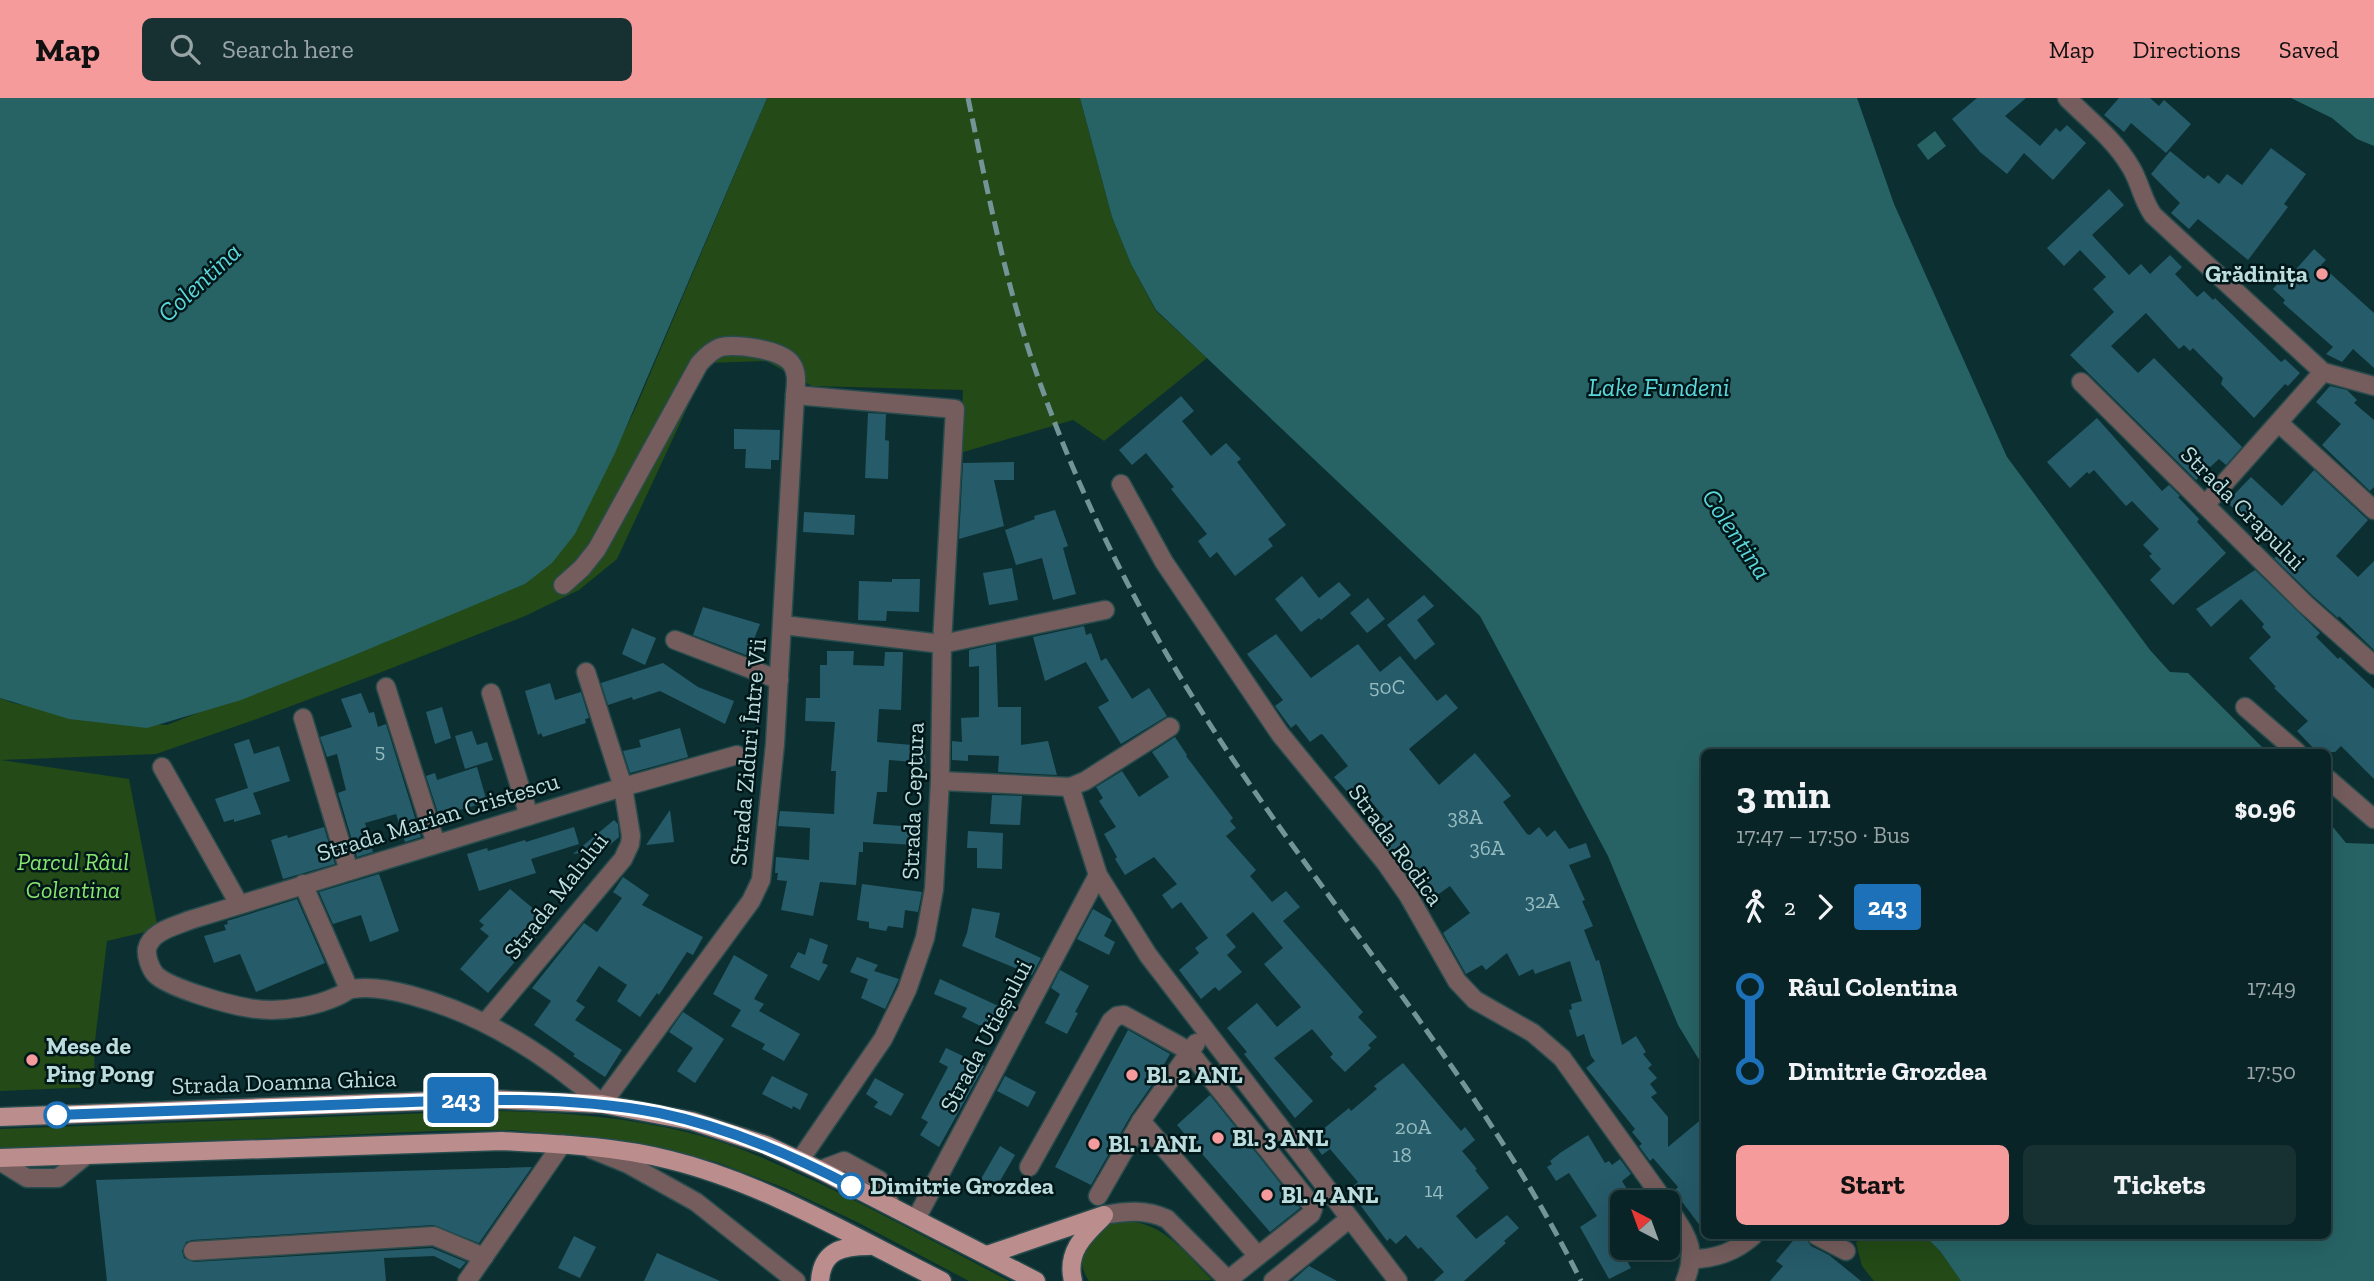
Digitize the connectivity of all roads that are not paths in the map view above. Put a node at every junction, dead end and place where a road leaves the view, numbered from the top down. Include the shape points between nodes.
1 (2067, 98) edge
2 (2323, 372) junction
3 (2081, 382) dead end
4 (2374, 386) edge
5 (795, 395) junction
6 (2278, 422) junction
7 (1121, 484) dead end
8 (2205, 505) junction
9 (2374, 510) edge
10 (563, 585) dead end
11 (1105, 610) dead end
12 (783, 625) junction
13 (675, 640) dead end
14 (942, 644) junction
15 (2374, 665) edge
16 (586, 672) dead end
17 (779, 680) junction
18 (386, 687) dead end
19 (491, 693) dead end
20 (2245, 707) dead end
21 (303, 718) dead end
22 (1170, 727) dead end
23 (2294, 749) edge
24 (737, 755) dead end
25 (162, 767) dead end
26 (940, 781) junction
27 (2331, 782) edge
28 (623, 787) junction
29 (1070, 787) junction
30 (529, 816) junction
31 (2374, 819) edge
32 (436, 844) junction
33 (349, 871) junction
34 (1098, 875) junction
35 (303, 884) junction
36 (239, 904) junction
37 (349, 989) junction
38 (485, 1023) junction
39 (1207, 1032) junction
40 (1189, 1051) junction
41 (602, 1104) junction
42 (0, 1117) edge
43 (1141, 1121) junction
44 (562, 1144) junction
45 (581, 1145) junction
46 (0, 1160) edge
47 (800, 1160) junction
48 (1029, 1167) dead end
49 (1656, 1190) edge
50 (1098, 1196) dead end
51 (1104, 1215) junction
52 (916, 1219) junction
53 (1349, 1219) junction
54 (1680, 1227) edge
55 (1750, 1239) edge
56 (1823, 1239) edge
57 (870, 1245) junction
58 (192, 1251) dead end
59 (1846, 1251) dead end
60 (987, 1255) junction
61 (1258, 1256) junction
62 (484, 1257) junction
63 (1692, 1259) junction
64 (1229, 1280) edge
65 (467, 1281) edge
66 (796, 1281) edge
67 (820, 1281) edge
68 (942, 1281) edge
69 (1036, 1281) edge
70 (1073, 1281) edge
71 (1273, 1281) edge
72 (1398, 1281) edge
73 (1685, 1281) edge

1 - 2 street via 2131,167 2153,215
2 - 4 street
2 - 6 street
3 - 8 street, Strada Crapului
5 - 10 street, Strada Ziduri Între Vii via 792,363 774,352 727,347 707,355 597,549
5 - 12 street, Strada Ziduri Între Vii
5 - 14 street, Strada Ceptura via 955,409
6 - 8 street
6 - 9 street
7 - 49 street, Strada Rodica via 1164,562 1280,734 1385,862 1457,981 1475,1000 1533,1033 1562,1058
8 - 15 street, Strada Crapului
11 - 14 street
12 - 14 street
12 - 17 street, Strada Ziduri Între Vii
13 - 17 street
14 - 26 street, Strada Ceptura
16 - 28 street, Strada Malului
17 - 41 street, Strada Ziduri Între Vii via 761,880 751,901
18 - 32 street
19 - 30 street
20 - 23 street
21 - 33 street
22 - 29 street
24 - 28 street, Strada Marian Cristescu
25 - 36 street
26 - 29 street
26 - 47 street, Strada Ceptura via 931,912 907,990 883,1039
27 - 31 street
28 - 30 street, Strada Marian Cristescu
28 - 38 street, Strada Malului via 631,836 623,859
29 - 34 street
30 - 32 street, Strada Marian Cristescu
32 - 33 street, Strada Marian Cristescu
33 - 35 street, Strada Marian Cristescu
34 - 39 street via 1148,955
34 - 52 street, Strada Utieșului
35 - 36 street, Strada Marian Cristescu
35 - 37 street
36 - 37 street, Strada Marian Cristescu via 156,935 147,950 155,974 184,989 250,1008 305,1007
37 - 38 street via 407,994
38 - 41 street via 536,1053
39 - 40 street
39 - 53 street
40 - 43 street
40 - 48 street via 1124,1015 1117,1016
40 - 61 street via 1313,1209
41 - 42 main road, Strada Doamna Ghica via 486,1099
41 - 47 main road, Strada Doamna Ghica via 692,1121
43 - 50 street
43 - 61 street
44 - 45 main road
44 - 46 main road via 502,1141
44 - 62 street
45 - 57 main road via 670,1160 738,1181
45 - 66 street via 628,1164 696,1202
47 - 52 main road, Strada Doamna Ghica
51 - 60 main road
51 - 64 street via 1140,1211 1167,1219
51 - 70 main road via 1073,1252
52 - 60 main road, Strada Doamna Ghica
53 - 71 street
53 - 72 street
54 - 63 street
55 - 63 street via 1723,1255
56 - 59 street
57 - 67 main road via 837,1250 822,1267
57 - 68 main road
58 - 62 street via 433,1236
60 - 69 main road, Strada Doamna Ghica
61 - 64 street
62 - 65 street
63 - 73 street

